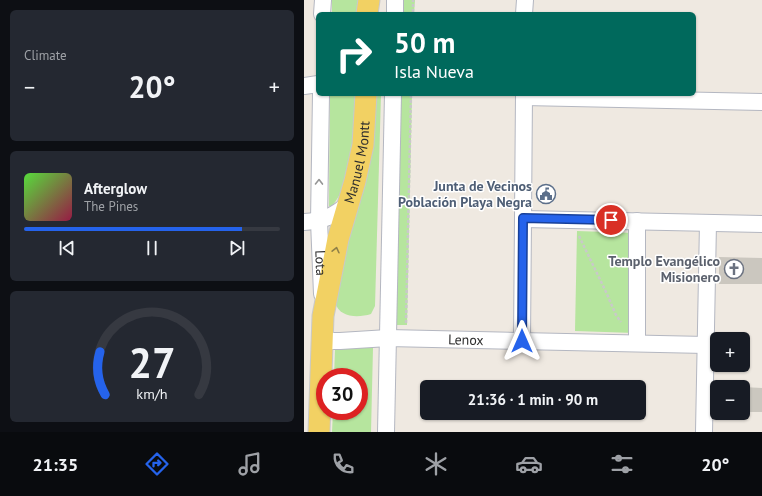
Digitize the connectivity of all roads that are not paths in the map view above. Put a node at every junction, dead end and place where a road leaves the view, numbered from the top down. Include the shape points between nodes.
1 (323, 0) edge
2 (368, 0) edge
3 (395, 0) edge
4 (525, 0) edge
5 (322, 12) edge
6 (367, 12) edge
7 (395, 12) edge
8 (524, 12) edge
9 (316, 84) edge
10 (304, 86) edge
11 (321, 96) edge
12 (366, 96) edge
13 (393, 96) edge
14 (524, 96) edge
15 (762, 102) edge
16 (348, 204) junction
17 (523, 218) junction
18 (637, 221) junction
19 (311, 222) edge
20 (708, 223) junction
21 (762, 224) edge
22 (323, 316) junction
23 (388, 338) junction
24 (322, 340) junction
25 (522, 341) junction
26 (637, 343) junction
27 (706, 345) junction
28 (314, 418) edge
29 (386, 432) edge
30 (704, 432) edge

1 - 5 street
2 - 6 main road
3 - 7 street
4 - 8 street
9 - 10 street
19 -> 11 street, Lota
12 - 16 main road, Manuel Montt via 363,145
13 - 23 street
14 - 15 street
14 - 17 street
16 - 19 street, Manuel Montt via 338,213
22 -> 16 main road via 338,238
17 - 18 street
17 - 25 street
18 - 20 street
18 - 26 street
19 - 22 street, Lota
20 - 21 street
20 - 27 street
22 - 24 main road, Lota
23 - 24 street, Lenox
23 - 25 street, Lenox
23 - 29 street
24 - 28 main road, Lota
25 - 26 street, Lenox
26 - 27 street, Lenox
27 - 30 street

